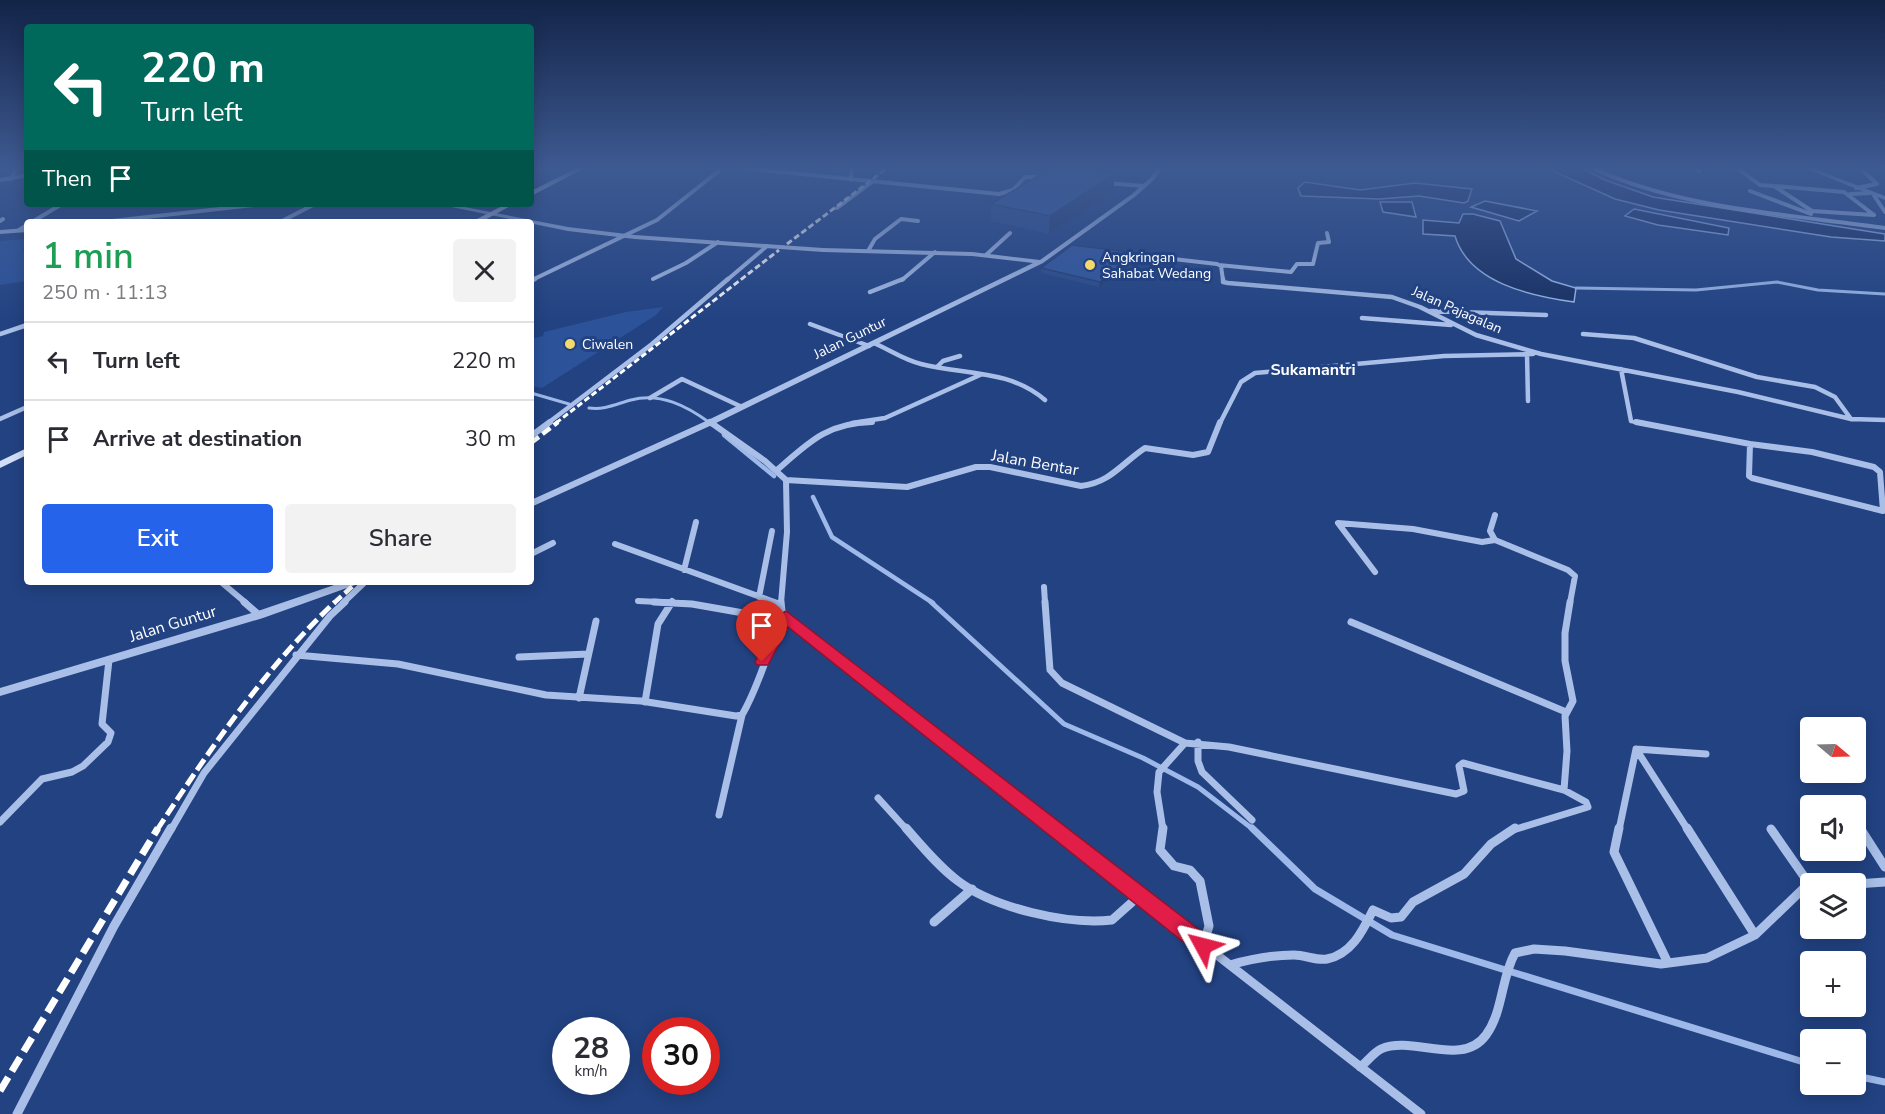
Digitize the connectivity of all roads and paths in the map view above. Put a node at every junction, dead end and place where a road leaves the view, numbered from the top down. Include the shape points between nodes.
1 (658, 218) edge
2 (1101, 218) edge
3 (1815, 218) edge
4 (1824, 218) edge
5 (1830, 220) junction
6 (918, 221) dead end
7 (534, 222) edge
8 (24, 228) edge
9 (1885, 228) edge
10 (0, 232) edge
11 (1010, 232) dead end
12 (1327, 233) dead end
13 (625, 236) junction
14 (718, 242) junction
15 (1064, 245) junction
16 (767, 246) junction
17 (1077, 247) edge
18 (868, 251) junction
19 (935, 252) junction
20 (1119, 253) edge
21 (986, 255) junction
22 (1041, 262) junction
23 (1219, 265) junction
24 (653, 279) dead end
25 (534, 280) edge
26 (870, 292) dead end
27 (1430, 311) junction
28 (1546, 315) dead end
29 (1362, 318) dead end
30 (810, 324) dead end
31 (1454, 325) junction
32 (24, 326) edge
33 (0, 334) edge
34 (1583, 334) dead end
35 (872, 345) junction
36 (1527, 354) junction
37 (1541, 354) junction
38 (960, 356) dead end
39 (937, 367) junction
40 (1621, 369) junction
41 (980, 375) junction
42 (650, 398) dead end
43 (1045, 400) dead end
44 (1528, 401) dead end
45 (742, 407) junction
46 (24, 408) edge
47 (0, 419) edge
48 (1851, 419) junction
49 (1885, 420) edge
50 (710, 423) junction
51 (534, 434) edge
52 (1750, 444) junction
53 (24, 453) edge
54 (0, 465) edge
55 (777, 470) junction
56 (786, 480) junction
57 (534, 503) edge
58 (1495, 515) dead end
59 (1884, 515) edge
60 (696, 522) dead end
61 (772, 531) dead end
62 (1496, 540) junction
63 (554, 543) dead end
64 (615, 544) dead end
65 (534, 553) edge
66 (684, 570) junction
67 (1375, 572) dead end
68 (224, 585) edge
69 (345, 585) edge
70 (362, 585) edge
71 (1044, 587) dead end
72 (759, 597) junction
73 (638, 600) dead end
74 (672, 602) junction
75 (781, 605) junction
76 (259, 615) junction
77 (784, 618) junction
78 (596, 621) dead end
79 (1351, 622) dead end
80 (588, 654) junction
81 (296, 655) junction
82 (519, 657) dead end
83 (109, 660) junction
84 (0, 692) edge
85 (579, 698) junction
86 (645, 702) junction
87 (1566, 712) junction
88 (742, 715) junction
89 (1198, 742) junction
90 (1185, 743) junction
91 (1636, 749) junction
92 (1706, 754) dead end
93 (1564, 790) junction
94 (878, 798) dead end
95 (719, 815) dead end
96 (1252, 820) dead end
97 (0, 822) edge
98 (1771, 829) dead end
99 (1866, 838) edge
100 (1885, 867) edge
101 (1801, 873) edge
102 (1885, 882) edge
103 (1866, 883) edge
104 (972, 890) junction
105 (1800, 892) edge
106 (1139, 896) junction
107 (934, 921) dead end
108 (1755, 935) junction
109 (1203, 946) junction
110 (1668, 963) junction
111 (1230, 965) junction
112 (1360, 1066) junction
113 (19, 1109) edge
114 (1421, 1114) edge

1 - 13 street
2 - 15 street, Jalan Guntur
3 - 5 street
4 - 5 street
5 - 9 street
6 - 18 street via 901,219 875,240
7 - 13 street
8 - 10 street
11 - 21 street
12 - 23 street via 1329,242 1318,243 1313,264 1297,264 1291,272
13 - 14 street
13 - 25 street
14 - 16 street
14 - 24 street
15 - 17 street
15 - 22 street, Jalan Guntur
16 - 18 street
16 - 51 street via 652,344
18 - 19 street
19 - 21 street
19 - 26 street via 901,281
20 - 23 street
21 - 22 street
22 - 35 street, Jalan Guntur
23 - 27 street, Jalan Pajagalan via 1225,283 1392,297
27 - 28 street
27 - 31 street, Jalan Pajagalan
29 - 31 street
30 - 35 street
31 - 37 street, Jalan Pajagalan
32 - 33 street
34 - 48 street via 1634,338 1757,377 1815,387 1834,397
35 - 39 street
35 - 45 street, Jalan Guntur
36 - 37 street, Jalan Bentar
36 - 44 street
36 - 56 street, Jalan Bentar via 1444,356 1255,373 1241,382 1208,452 1193,455 1145,448 1096,486 990,467 976,467 908,487
37 - 40 street, Jalan Pajagalan
38 - 39 street
39 - 41 street
40 - 48 street, Jalan Pajagalan
40 - 52 street via 1631,421
41 - 43 street via 1025,384
41 - 55 street via 885,418 818,434
42 - 45 street via 682,379
45 - 50 street, Jalan Guntur
46 - 47 street
48 - 49 street, Jalan Pajagalan
50 - 55 street
50 - 57 street, Jalan Guntur
52 - 59 street via 1752,478
52 - 59 street via 1812,452 1877,468
53 - 54 main road
55 - 56 street
56 - 75 street via 788,532
58 - 62 street via 1490,531
60 - 66 street
61 - 72 street
62 - 67 street via 1482,542 1413,529 1338,523
62 - 87 street via 1575,576 1565,633 1565,661 1573,701
63 - 65 street
64 - 66 street
66 - 72 street
68 - 76 street
69 - 76 street, Jalan Guntur
70 - 81 street
71 - 90 street via 1050,670 1062,683
72 - 75 street
73 - 74 street
74 - 77 street
74 - 86 street via 658,624
75 - 77 street
76 - 83 street, Jalan Guntur
77 - 88 street
77 - 106 street
78 - 80 street
79 - 87 street
80 - 82 street
80 - 85 street
81 - 85 street via 398,664 507,688
81 - 113 street via 204,772 114,926
83 - 84 street, Jalan Guntur
83 - 97 street via 102,724 111,733 108,742 78,769 39,782
85 - 86 street
86 - 88 street
87 - 93 street
88 - 95 street
89 - 90 street
89 - 93 street via 1387,777 1456,794 1464,791 1459,766 1463,763
89 - 96 street via 1202,772
90 - 109 street via 1159,772 1157,792 1164,822 1160,850 1174,866 1190,870 1200,881 1209,926
91 - 92 street
91 - 108 street
91 - 110 street via 1614,852
93 - 111 street via 1588,807 1519,826 1491,844 1464,874 1413,902 1401,917 1391,918 1372,910 1359,937 1346,950 1326,959 1254,958
94 - 104 street via 949,873
98 - 101 street
99 - 100 street
102 - 103 street
104 - 106 street via 1053,917 1088,922 1114,919
104 - 107 street
105 - 108 street
106 - 109 street
108 - 110 street via 1707,958
109 - 111 street
110 - 112 street via 1534,949 1515,954 1490,1028 1478,1044 1458,1049 1382,1049
111 - 112 street
112 - 114 street

